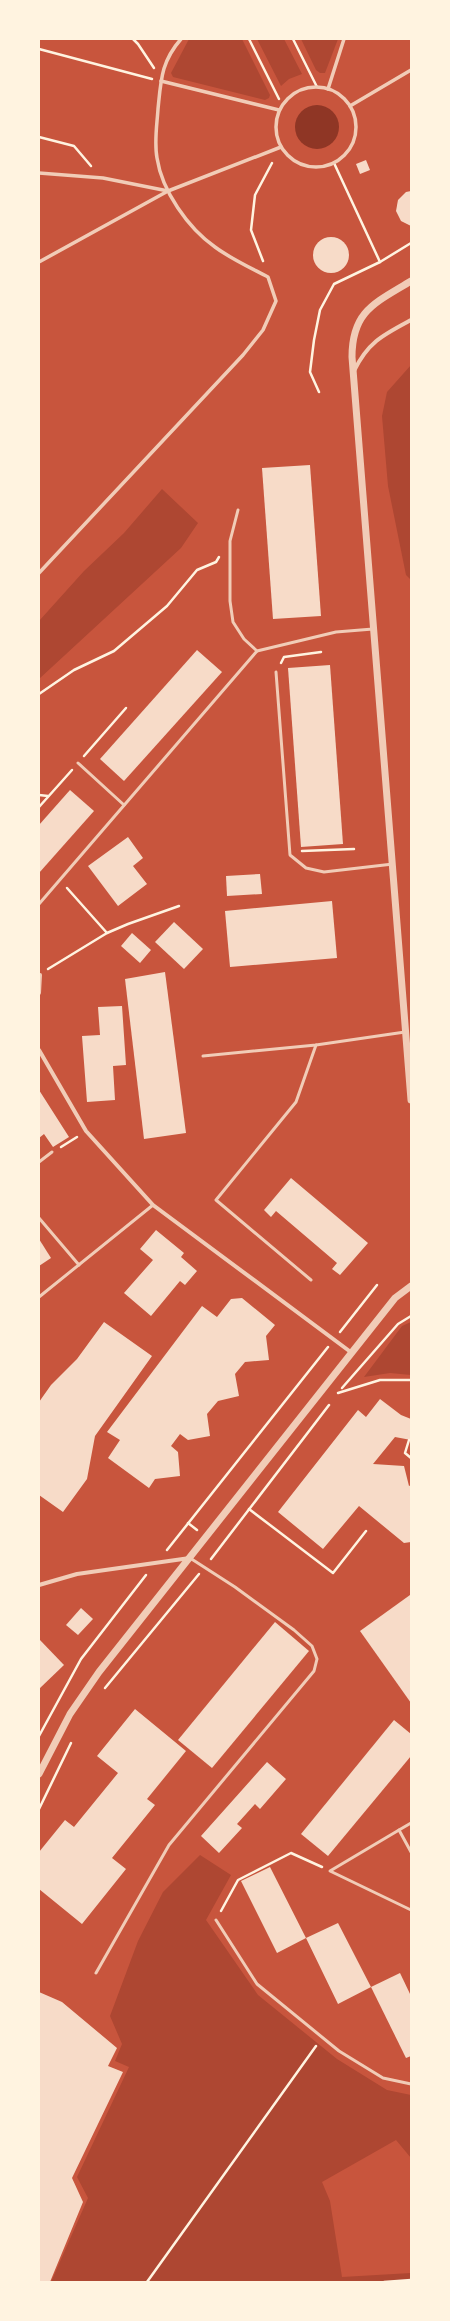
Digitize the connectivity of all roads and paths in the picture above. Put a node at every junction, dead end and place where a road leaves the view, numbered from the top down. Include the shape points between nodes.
1 (132, 39) edge
2 (181, 39) edge
3 (249, 39) edge
4 (293, 39) edge
5 (344, 39) edge
6 (39, 49) edge
7 (411, 70) edge
8 (160, 81) junction
9 (317, 87) junction
10 (328, 89) junction
11 (282, 105) junction
12 (350, 106) junction
13 (279, 110) junction
14 (39, 137) edge
15 (281, 147) junction
16 (334, 163) junction
17 (39, 173) edge
18 (102, 178) junction
19 (168, 191) junction
20 (411, 243) edge
21 (39, 262) edge
22 (380, 262) junction
23 (268, 277) junction
24 (411, 281) edge
25 (411, 320) edge
26 (352, 375) junction
27 (319, 392) dead end
28 (238, 510) dead end
29 (216, 562) dead end
30 (39, 572) edge
31 (373, 629) junction
32 (257, 650) junction
33 (321, 652) dead end
34 (276, 672) joint
35 (39, 694) edge
36 (78, 763) dead end
37 (39, 795) edge
38 (49, 796) dead end
39 (124, 805) junction
40 (354, 849) dead end
41 (290, 851) junction
42 (392, 864) junction
43 (74, 895) dead end
44 (39, 904) edge
45 (179, 906) dead end
46 (107, 933) junction
47 (56, 964) dead end
48 (39, 975) edge
49 (39, 993) edge
50 (405, 1032) junction
51 (316, 1045) junction
52 (39, 1050) edge
53 (203, 1056) dead end
54 (411, 1100) edge
55 (86, 1131) junction
56 (52, 1152) joint
57 (39, 1162) edge
58 (153, 1205) junction
59 (39, 1218) edge
60 (79, 1265) junction
61 (311, 1280) dead end
62 (377, 1285) dead end
63 (411, 1286) edge
64 (39, 1298) edge
65 (411, 1316) edge
66 (339, 1333) dead end
67 (329, 1345) dead end
68 (352, 1352) junction
69 (411, 1380) edge
70 (339, 1391) junction
71 (335, 1397) dead end
72 (330, 1403) dead end
73 (409, 1440) dead end
74 (411, 1458) edge
75 (249, 1509) junction
76 (366, 1531) dead end
77 (190, 1558) junction
78 (157, 1562) junction
79 (205, 1567) junction
80 (39, 1585) edge
81 (104, 1690) dead end
82 (39, 1736) edge
83 (73, 1739) dead end
84 (39, 1774) edge
85 (39, 1809) edge
86 (411, 1823) edge
87 (399, 1830) junction
88 (411, 1852) edge
89 (330, 1871) junction
90 (411, 1910) edge
91 (216, 1920) joint
92 (96, 1973) dead end
93 (322, 2037) junction
94 (411, 2084) edge
95 (411, 2280) edge
96 (396, 2281) edge
97 (147, 2282) edge
98 (384, 2282) edge

1 - 8 path via 138,44
2 - 8 street via 163,67
3 - 11 path
4 - 9 path
5 - 10 street
6 - 8 path
7 - 12 street
8 - 13 street
8 - 19 street via 156,158
9 - 10 street
9 - 11 street via 298,91
10 - 12 street via 337,92
11 - 13 street
12 - 16 street via 355,118 356,131 352,144
13 - 15 street via 275,129
14 - 18 path via 74,146
15 - 16 street via 292,158 306,166 325,166
15 - 19 street
15 - 23 path via 255,195 251,230
16 - 22 path
17 - 18 street
18 - 19 street
19 - 21 street
19 - 23 street via 194,227 215,247
20 - 22 path
22 - 27 path via 334,284 320,310 310,372
23 - 30 street via 276,301 263,330 243,355
24 - 26 street via 374,303 359,319 352,339
25 - 26 street via 376,340 363,353
26 - 31 street
28 - 32 lane via 230,541 230,601 233,622 244,639
29 - 35 path via 197,570 168,606 114,651 74,670
31 - 32 lane via 336,632
31 - 42 street
32 - 39 lane
33 - 34 path via 284,657
34 - 41 lane
36 - 39 lane
37 - 38 path
39 - 44 lane
40 - 41 path
41 - 42 lane via 290,855 306,868 324,872
42 - 50 street
43 - 46 path
45 - 46 path
46 - 47 path
48 - 49 street
50 - 51 lane
50 - 54 street
51 - 53 lane
51 - 61 lane via 296,1102 216,1200
52 - 55 street
55 - 56 path
55 - 58 street
56 - 57 lane
58 - 60 lane
58 - 68 street
59 - 60 lane
60 - 64 lane
62 - 66 path
63 - 68 street via 395,1298
65 - 70 path via 398,1324
67 - 78 path
68 - 77 street
69 - 70 path via 380,1380
70 - 71 path
72 - 75 path
73 - 74 path via 405,1453
75 - 76 path via 332,1572
75 - 79 path
77 - 78 street
77 - 79 lane
77 - 84 street via 85,1692 70,1714
78 - 80 street via 77,1574
78 - 82 path via 81,1659
79 - 81 path
79 - 92 lane via 294,1630 312,1646 318,1659 310,1677 169,1845
83 - 85 path
86 - 87 lane
87 - 88 lane
87 - 89 lane
89 - 90 lane
89 - 91 path via 291,1853 238,1880
91 - 93 lane via 257,1984
93 - 94 lane via 339,2051 383,2078
93 - 97 path
95 - 96 path
96 - 98 path

